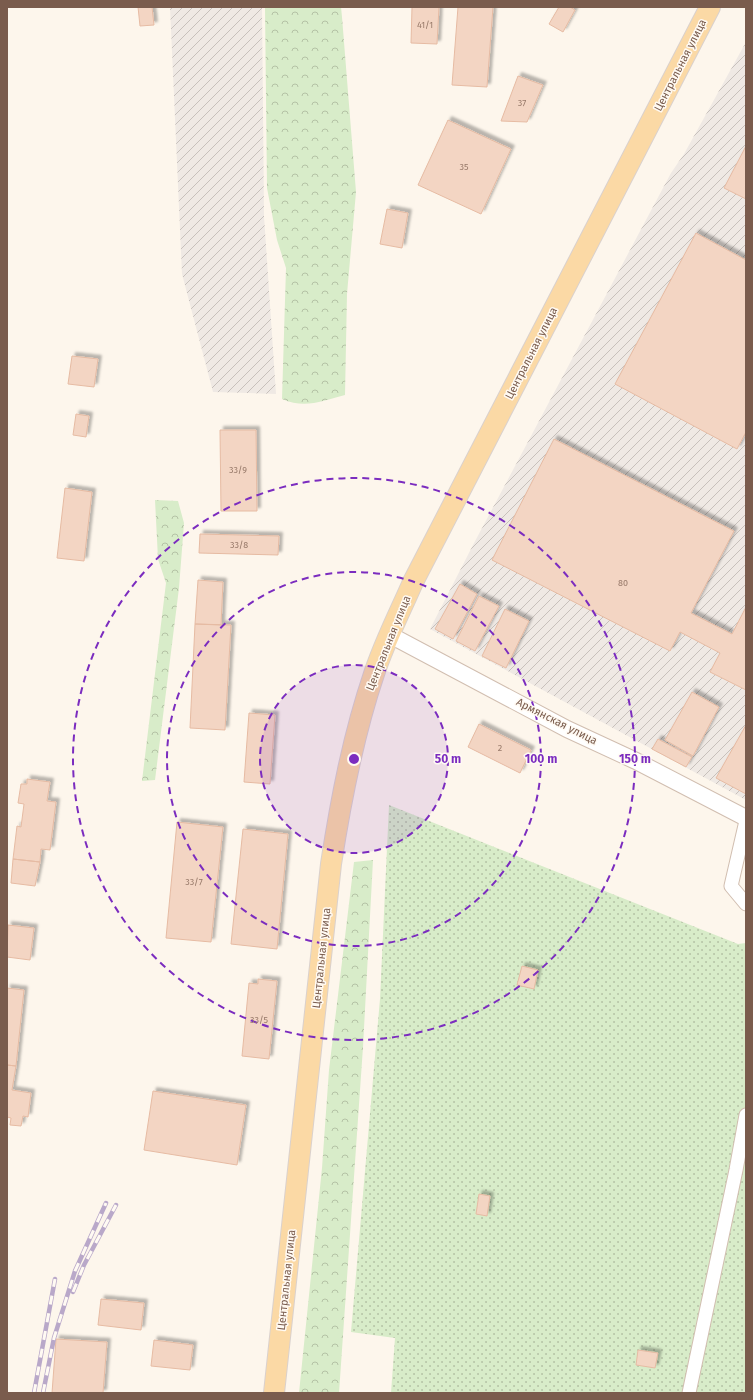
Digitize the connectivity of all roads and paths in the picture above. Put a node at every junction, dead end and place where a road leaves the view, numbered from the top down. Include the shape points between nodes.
1 (710, 7) edge
2 (390, 635) junction
3 (746, 818) edge
4 (746, 821) edge
5 (746, 904) edge
6 (746, 1115) edge
7 (274, 1393) edge
8 (689, 1393) edge

1 - 2 main road, Центральная улица via 416,575
2 - 3 street, Армянская улица
2 - 7 main road, Центральная улица via 374,673 359,723 344,783 331,864
4 - 5 street via 730,886
6 - 8 street

